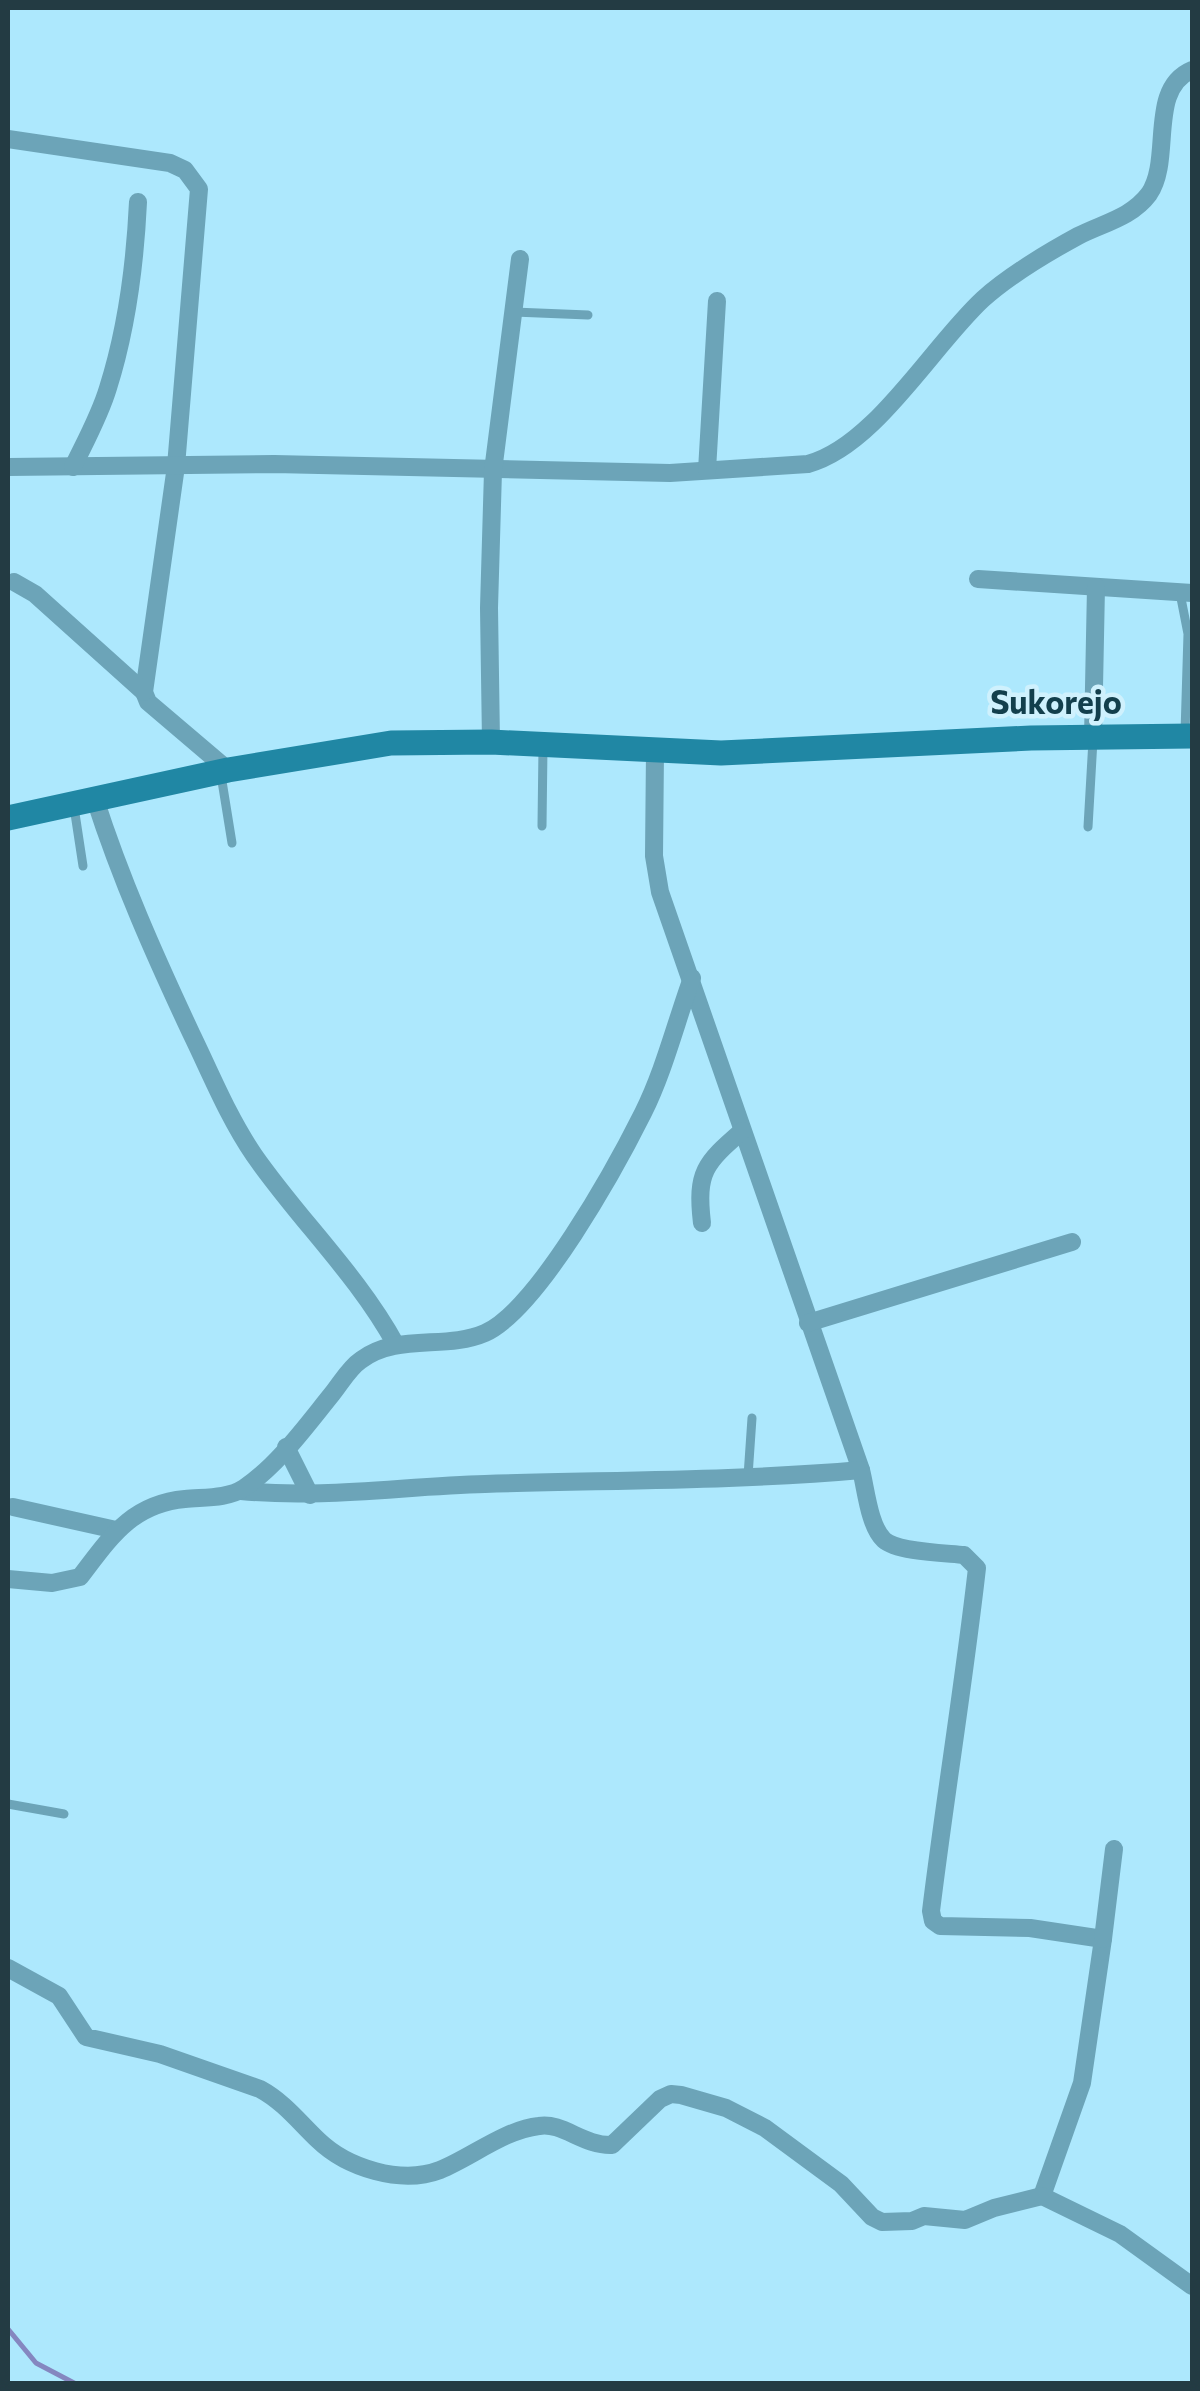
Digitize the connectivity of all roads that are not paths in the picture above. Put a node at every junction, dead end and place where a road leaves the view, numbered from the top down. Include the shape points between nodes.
1 (1192, 70) edge
2 (8, 139) edge
3 (138, 202) dead end
4 (520, 259) dead end
5 (717, 301) dead end
6 (514, 312) junction
7 (588, 316) dead end
8 (176, 466) junction
9 (8, 467) edge
10 (72, 467) junction
11 (707, 470) junction
12 (494, 471) junction
13 (978, 579) dead end
14 (14, 582) dead end
15 (1096, 587) junction
16 (1186, 593) edge
17 (144, 692) junction
18 (1188, 736) edge
19 (1093, 738) junction
20 (491, 742) junction
21 (542, 744) junction
22 (655, 752) junction
23 (225, 771) junction
24 (84, 802) junction
25 (8, 818) edge
26 (542, 826) dead end
27 (1088, 828) dead end
28 (232, 843) dead end
29 (82, 866) dead end
30 (692, 978) junction
31 (742, 1131) junction
32 (702, 1223) dead end
33 (1072, 1242) dead end
34 (808, 1323) junction
35 (396, 1345) junction
36 (752, 1418) dead end
37 (286, 1447) junction
38 (861, 1470) junction
39 (748, 1479) junction
40 (241, 1491) junction
41 (310, 1494) junction
42 (13, 1507) dead end
43 (116, 1530) junction
44 (8, 1579) edge
45 (8, 1804) edge
46 (64, 1814) dead end
47 (1114, 1849) dead end
48 (1103, 1939) junction
49 (8, 1968) edge
50 (1042, 2196) junction
51 (1192, 2286) edge

1 - 11 street via 1173,86 1157,176 1135,208 1043,255 984,299 898,395 828,458
2 - 8 street via 170,163 199,189
3 - 10 street via 118,352 108,391
4 - 6 street
5 - 11 street
6 - 7 lane
6 - 12 street
8 - 10 street
8 - 12 street
8 - 17 street
9 - 10 street
11 - 12 street
12 - 20 street
13 - 15 street
14 - 17 street
15 - 16 street
15 - 19 street
16 - 18 lane
17 - 23 street
18 - 19 street
19 - 22 street
19 - 27 lane
20 - 21 street
20 - 23 street via 391,743
21 - 22 street
21 - 26 lane
22 - 30 street via 655,874
23 - 24 street
23 - 28 lane
24 - 25 street
24 - 29 lane
24 - 35 street via 223,1102 263,1167 355,1278
30 - 31 street
30 - 35 street via 644,1111 574,1234 530,1295 488,1332 446,1343
31 - 32 street via 702,1174
31 - 34 street
33 - 34 street
34 - 38 street
35 - 37 street via 359,1361
36 - 39 lane
37 - 40 street
37 - 41 street
38 - 39 street
38 - 48 street via 884,1540 964,1555 977,1568 932,1921
39 - 41 street
40 - 41 street
40 - 43 street via 164,1502
42 - 43 street
43 - 44 street via 80,1577
45 - 46 lane
47 - 48 street
48 - 50 street via 1082,2083
49 - 50 street via 59,1996 86,2037 260,2089 320,2143 376,2172 436,2172 545,2125 585,2142 612,2144 671,2094 726,2108 765,2128 882,2222 966,2220
50 - 51 street via 1120,2234

